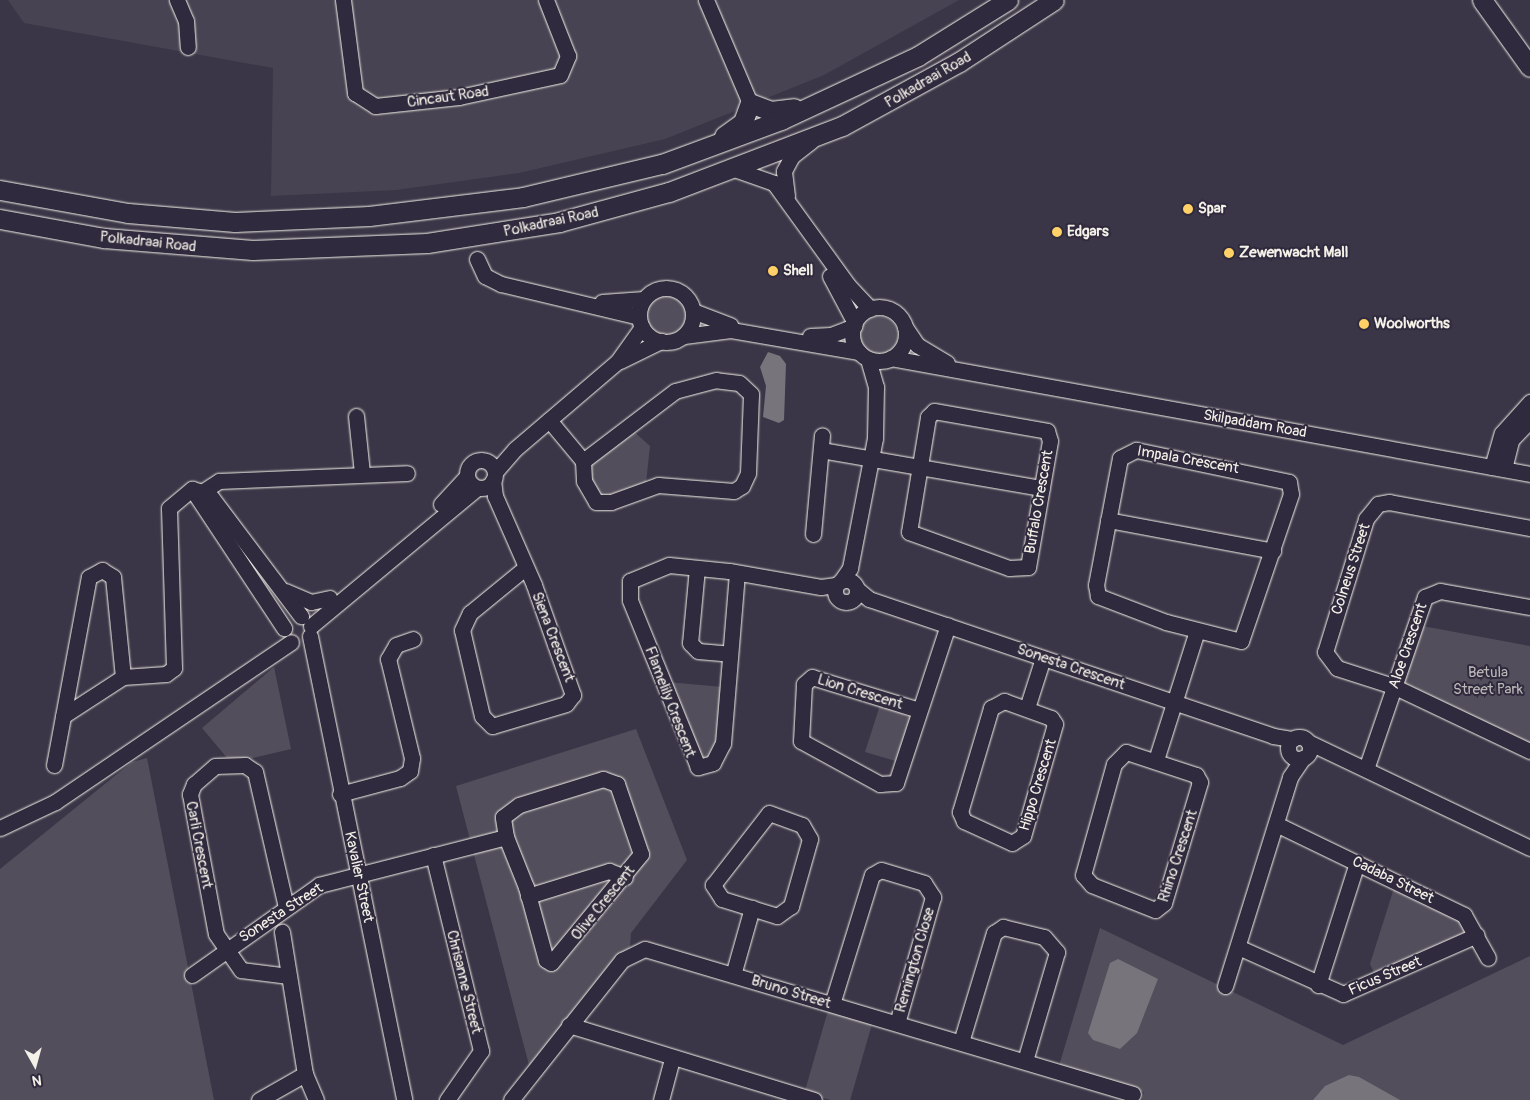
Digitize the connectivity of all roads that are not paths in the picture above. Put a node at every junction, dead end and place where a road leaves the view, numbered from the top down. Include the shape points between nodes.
1 (177, 0) edge
2 (343, 0) edge
3 (706, 0) edge
4 (1008, 0) edge
5 (1054, 0) edge
6 (1482, 0) edge
7 (550, 1) edge
8 (188, 47) dead end
9 (1530, 67) edge
10 (868, 81) junction
11 (750, 103) junction
12 (821, 135) junction
13 (662, 164) junction
14 (734, 169) junction
15 (0, 190) edge
16 (791, 205) junction
17 (0, 219) edge
18 (809, 235) junction
19 (477, 259) dead end
20 (644, 299) junction
21 (593, 303) junction
22 (870, 309) junction
23 (693, 311) junction
24 (641, 322) junction
25 (854, 324) junction
26 (904, 326) junction
27 (684, 336) junction
28 (661, 341) junction
29 (864, 355) junction
30 (888, 359) junction
31 (617, 362) junction
32 (980, 373) junction
33 (876, 387) junction
34 (1530, 402) edge
35 (356, 416) dead end
36 (549, 420) junction
37 (1530, 420) edge
38 (822, 435) dead end
39 (822, 450) junction
40 (871, 458) junction
41 (583, 461) junction
42 (918, 467) junction
43 (1498, 468) junction
44 (362, 473) junction
45 (407, 473) dead end
46 (1530, 474) edge
47 (485, 480) junction
48 (1042, 488) junction
49 (198, 490) junction
50 (1108, 520) junction
51 (1530, 528) edge
52 (813, 534) dead end
53 (1273, 551) junction
54 (525, 568) junction
55 (697, 568) junction
56 (737, 573) junction
57 (284, 590) junction
58 (849, 590) junction
59 (330, 598) junction
60 (1530, 607) edge
61 (948, 625) junction
62 (298, 630) junction
63 (1197, 631) junction
64 (413, 639) dead end
65 (730, 654) junction
66 (1043, 658) junction
67 (122, 677) junction
68 (1393, 686) junction
69 (1173, 702) junction
70 (1026, 708) junction
71 (920, 710) junction
72 (63, 716) junction
73 (1299, 749) junction
74 (1530, 751) edge
75 (1156, 760) junction
76 (54, 765) dead end
77 (1366, 769) junction
78 (340, 794) junction
79 (1276, 824) junction
80 (0, 828) edge
81 (506, 837) junction
82 (1530, 848) edge
83 (433, 855) junction
84 (1357, 863) junction
85 (359, 874) junction
86 (625, 877) junction
87 (528, 896) junction
88 (286, 907) junction
89 (752, 908) junction
90 (282, 932) dead end
91 (1477, 935) junction
92 (1238, 947) junction
93 (226, 950) junction
94 (1488, 958) dead end
95 (192, 975) dead end
96 (733, 975) junction
97 (289, 976) junction
98 (1318, 985) junction
99 (1225, 986) dead end
100 (832, 1004) junction
101 (897, 1023) junction
102 (569, 1025) junction
103 (961, 1042) junction
104 (672, 1059) junction
105 (1025, 1061) junction
106 (305, 1074) junction
107 (1110, 1094) edge
108 (1134, 1094) dead end
109 (516, 1098) edge
110 (258, 1100) edge
111 (316, 1100) edge
112 (404, 1100) edge
113 (447, 1100) edge
114 (661, 1100) edge
115 (814, 1100) edge

1 - 8 street via 186,21
2 - 7 street, Cincaut Road via 353,86 362,102 376,106 458,98 560,75 568,56
3 - 11 street
4 - 10 main road, Polkadraai Road
5 - 12 main road, Polkadraai Road via 901,96
6 - 9 main road
10 - 11 main road via 791,110 764,110
10 - 13 main road, Polkadraai Road via 781,120
11 - 13 main road via 735,130
12 - 14 main road, Polkadraai Road
12 - 16 street via 792,156 784,171
13 - 15 main road, Polkadraai Road via 578,186 461,207 300,220 235,222 128,213
14 - 16 street via 767,178
14 - 17 main road, Polkadraai Road via 559,222 375,247 197,247 104,238
16 - 18 street
18 - 22 street
18 - 25 street
19 - 21 street via 485,276 501,284
20 - 21 street
20 - 23 street via 656,290 670,288 687,298
20 - 24 street
21 - 24 street
22 - 25 street
22 - 26 street via 891,310
23 - 25 street via 721,323 811,336 831,335
23 - 27 street via 692,324
24 - 28 street
24 - 31 street
25 - 29 street
26 - 30 street via 905,341
26 - 32 street, Skilpaddam Road via 917,345 936,359
27 - 28 street
27 - 29 street via 750,332
28 - 31 street
29 - 30 street
29 - 33 street
30 - 32 street, Skilpaddam Road
30 - 33 street
31 - 36 street
32 - 43 street, Skilpaddam Road
33 - 40 street
34 - 43 street via 1502,433
35 - 44 street
36 - 41 street
36 - 47 street via 515,448
37 - 43 street via 1511,440
38 - 39 street
39 - 40 street
39 - 52 street
40 - 42 street
40 - 58 street via 850,568
41 - 41 street via 584,481 599,504 658,485 734,491 742,486 748,473 751,394 739,383 716,380 675,391
42 - 48 street
42 - 48 street, Buffalo Crescent via 928,416 944,411 1047,431 1050,441
42 - 48 street, Buffalo Crescent via 909,532 1015,570 1029,562
43 - 46 street, Skilpaddam Road
44 - 45 street
44 - 49 street via 219,481
47 - 54 street, Siena Crescent
47 - 59 street via 452,495
47 - 62 street
49 - 57 street
49 - 62 street
49 - 67 street via 169,508 174,668 166,674
50 - 53 street
50 - 53 street, Impala Crescent via 1120,458 1130,450 1271,475 1287,480 1292,488
50 - 63 street, Impala Crescent via 1098,596
51 - 68 street, Colneus Street via 1389,502 1374,506 1325,652 1336,668
53 - 63 street, Impala Crescent via 1244,640 1230,642
54 - 54 street, Siena Crescent via 573,695 566,704 492,726 482,716 462,630 470,613
55 - 56 street, Flamelily Crescent
55 - 65 street via 690,643 698,651
55 - 65 street, Flamelily Crescent via 656,568 636,576 628,594 698,767 713,763 722,743
56 - 58 street, Sonesta Crescent
56 - 65 street, Flamelily Crescent
57 - 59 street via 311,602
57 - 62 street
58 - 61 street, Sonesta Crescent
59 - 62 street
60 - 68 street, Aloe Crescent via 1440,591 1429,593 1420,602
61 - 66 street, Sonesta Crescent
61 - 71 street, Lion Crescent
62 - 78 street, Kavalier Street via 311,654
62 - 80 street via 55,802
63 - 69 street
64 - 78 street via 396,645 388,659 412,758 410,771 400,778
66 - 69 street, Sonesta Crescent
66 - 70 street
67 - 72 street
67 - 72 street via 113,577 102,570 89,577
68 - 74 street
68 - 77 street, Aloe Crescent
69 - 73 street, Sonesta Crescent via 1273,736
69 - 75 street
70 - 70 street, Hippo Crescent via 1004,701 991,708 960,812 964,821 1012,843 1023,836 1056,727 1051,718
71 - 71 street, Lion Crescent via 893,784 880,784 801,742 804,684 812,677
72 - 76 street
73 - 77 street via 1330,751
73 - 79 street
75 - 75 street, Rhino Crescent via 1196,775 1200,784 1164,903 1151,911 1092,885 1084,875 1083,866 1116,759 1126,752
77 - 82 street
78 - 85 street, Kavalier Street
79 - 84 street, Cadaba Street
79 - 92 street
81 - 83 street, Sonesta Street
81 - 86 street, Olive Crescent via 503,817 508,810 610,779 617,784 640,846 641,854
81 - 87 street, Olive Crescent
83 - 85 street, Sonesta Street
83 - 113 street, Chrisanne Street via 481,1051
84 - 91 street, Cadaba Street via 1464,915
84 - 98 street
85 - 88 street, Sonesta Street via 319,885
85 - 112 street, Kavalier Street
86 - 87 street via 609,871
86 - 87 street, Olive Crescent via 551,963 546,960
88 - 93 street, Sonesta Street
88 - 93 street, Carli Crescent via 255,772 245,765 215,766 194,784 190,798 216,934
89 - 89 street via 777,916 787,912 810,842 806,828 777,813 763,818 714,882 719,897
89 - 96 street
90 - 97 street
91 - 94 street, Cadaba Street
91 - 98 street, Ficus Street via 1352,993 1338,994
92 - 98 street, Ficus Street
92 - 99 street
93 - 95 street, Sonesta Street
93 - 97 street, Carli Crescent via 241,970
96 - 100 street, Bruno Street
96 - 102 street, Bruno Street via 649,949 636,950 622,960
97 - 106 street
100 - 101 street, Bruno Street
100 - 101 street, Remington Close via 872,875 881,870 924,883 933,897
101 - 103 street, Bruno Street
102 - 104 street
102 - 109 street, Bruno Street
103 - 105 street, Bruno Street
103 - 105 street via 994,933 1003,927 1044,937 1057,952
104 - 114 street
104 - 115 street
105 - 107 street, Bruno Street
106 - 110 street
106 - 111 street
107 - 108 street, Bruno Street

